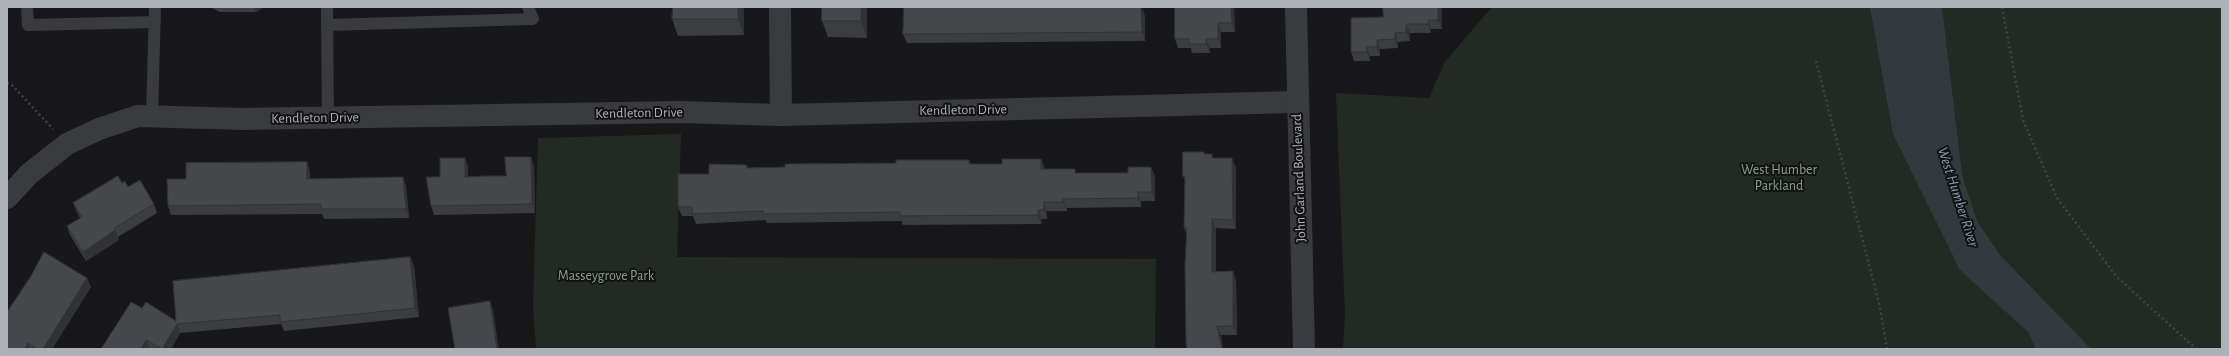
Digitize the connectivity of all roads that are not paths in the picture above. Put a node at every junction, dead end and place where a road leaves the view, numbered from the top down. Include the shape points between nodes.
1 (28, 7) edge
2 (155, 7) edge
3 (327, 7) edge
4 (528, 7) edge
5 (780, 7) edge
6 (1296, 7) edge
7 (155, 22) junction
8 (327, 25) junction
9 (1297, 102) junction
10 (152, 115) junction
11 (781, 115) junction
12 (328, 118) junction
13 (7, 198) edge
14 (1304, 349) edge

1 - 7 lane via 28,25
2 - 7 lane
3 - 8 lane
4 - 8 lane via 533,19
5 - 11 street
6 - 9 street, John Garland Boulevard
7 - 10 lane
8 - 12 lane
9 - 11 street, Kendleton Drive
9 - 14 street, John Garland Boulevard
10 - 12 street, Kendleton Drive via 242,119
10 - 13 street, Kendleton Drive via 138,116 67,144 29,174
11 - 12 street, Kendleton Drive via 680,112

